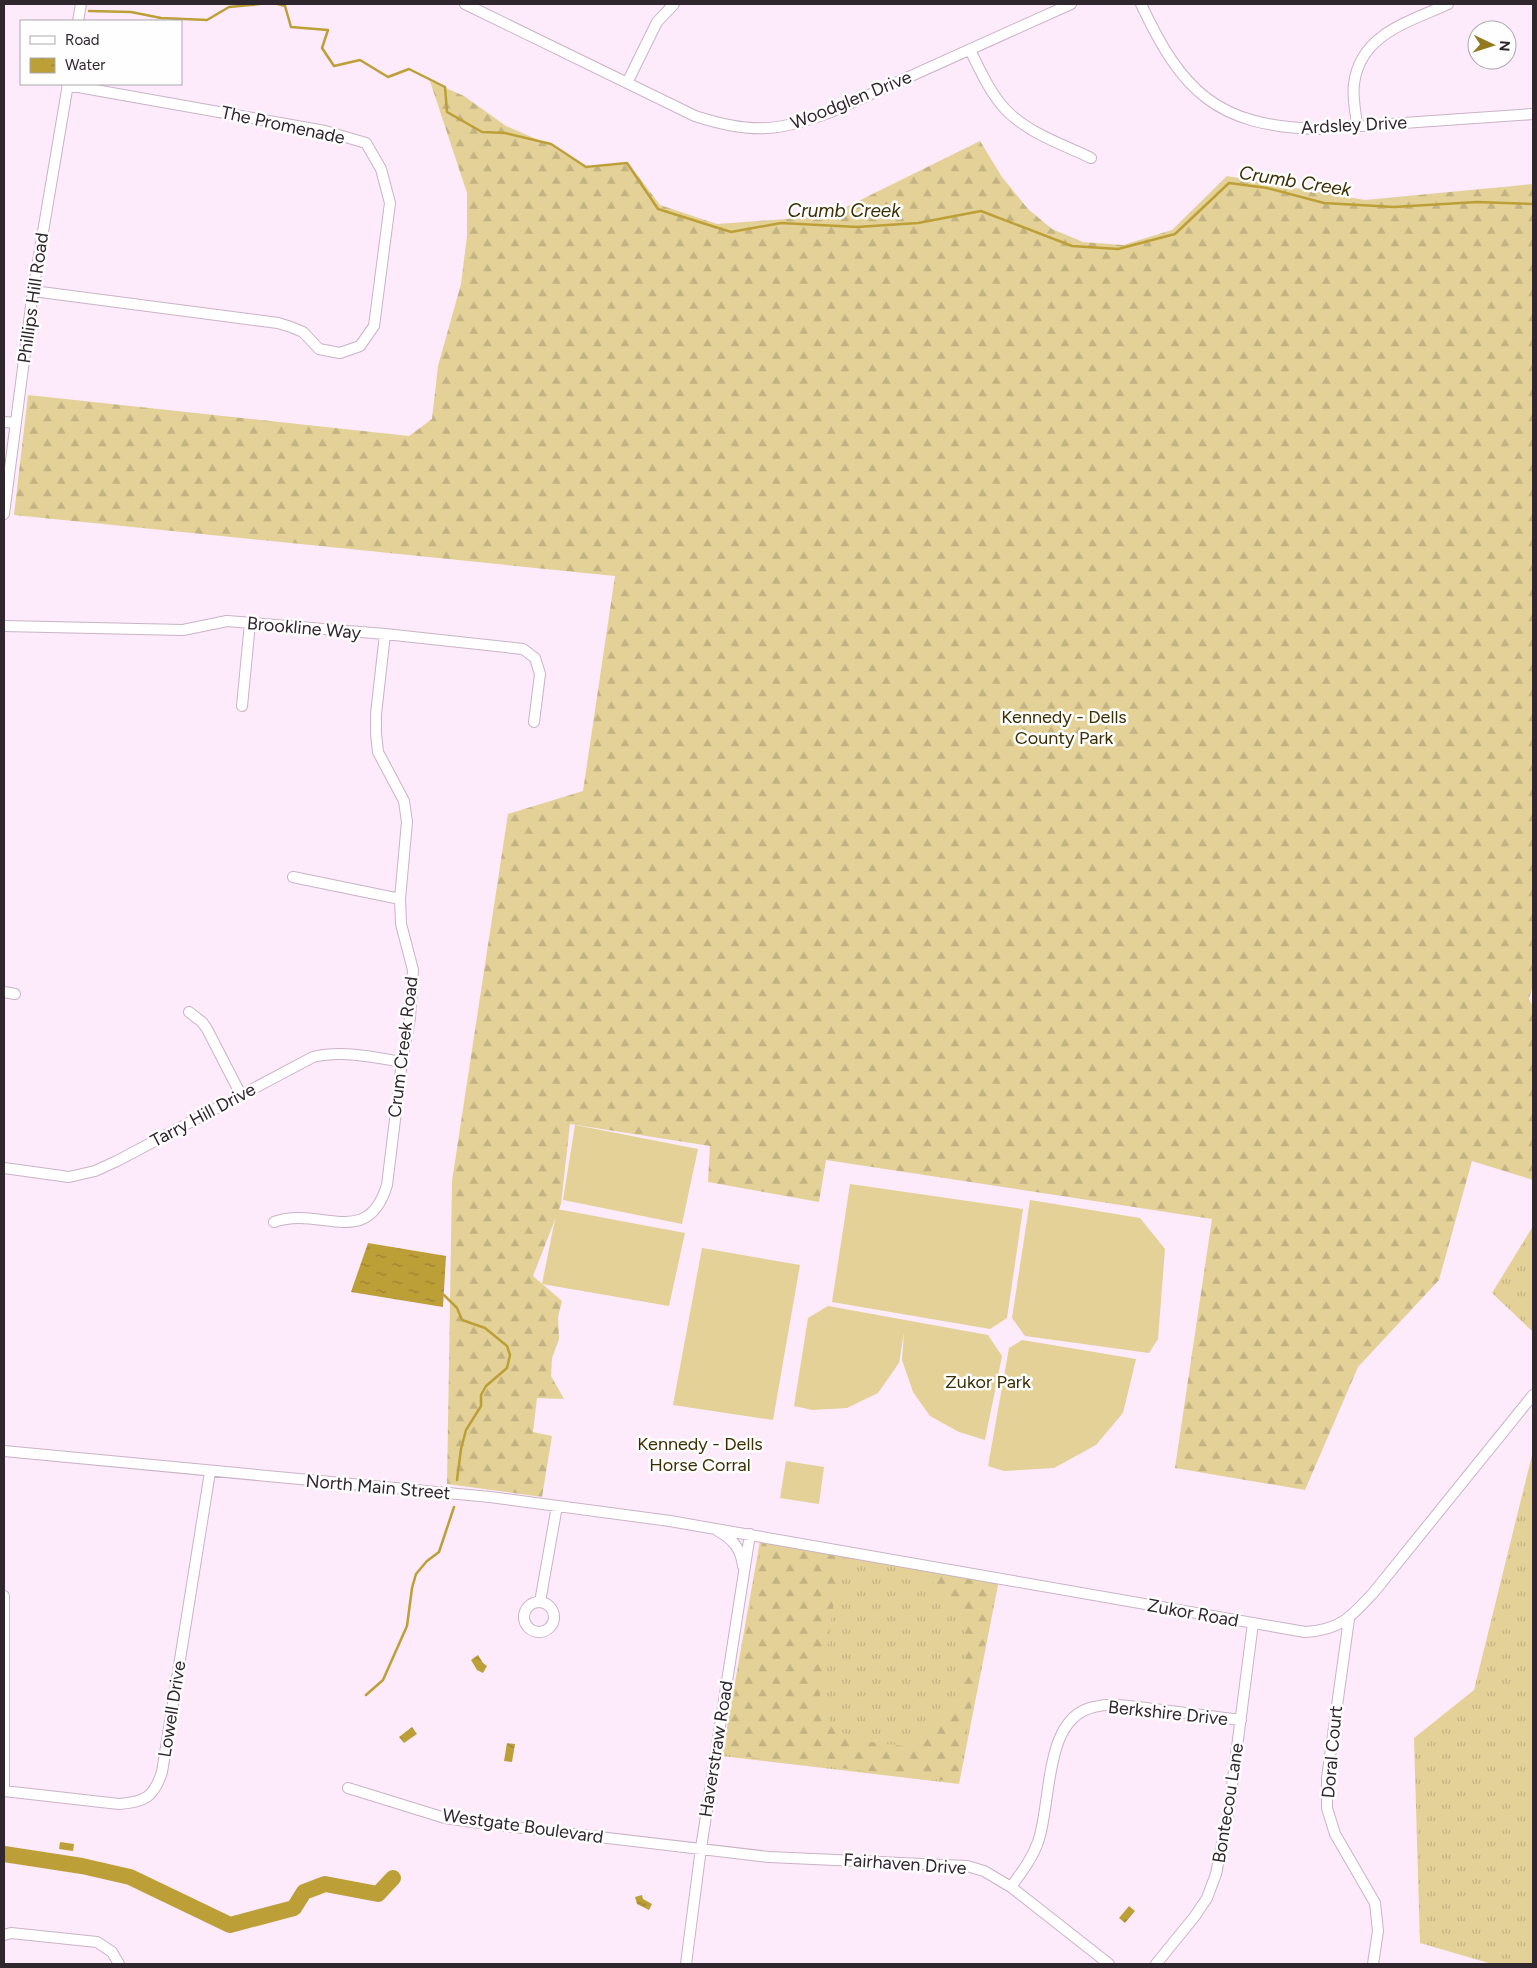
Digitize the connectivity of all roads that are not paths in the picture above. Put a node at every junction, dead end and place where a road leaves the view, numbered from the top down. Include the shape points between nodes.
1 (81, 4) edge
2 (465, 4) edge
3 (674, 4) edge
4 (1071, 4) edge
5 (1141, 4) edge
6 (1448, 4) edge
7 (78, 20) edge
8 (970, 50) junction
9 (627, 83) junction
10 (67, 85) edge
11 (72, 85) edge
12 (1533, 114) edge
13 (1357, 126) junction
14 (1091, 158) dead end
15 (33, 291) junction
16 (4, 422) edge
17 (16, 423) junction
18 (4, 514) edge
19 (250, 624) junction
20 (4, 626) edge
21 (385, 634) junction
22 (242, 706) dead end
23 (534, 722) dead end
24 (293, 878) dead end
25 (400, 899) junction
26 (4, 992) edge
27 (15, 994) dead end
28 (189, 1012) dead end
29 (402, 1062) junction
30 (241, 1095) junction
31 (4, 1168) edge
32 (274, 1222) dead end
33 (1533, 1395) edge
34 (4, 1451) edge
35 (210, 1472) junction
36 (557, 1506) junction
37 (707, 1527) junction
38 (750, 1534) junction
39 (742, 1579) junction
40 (4, 1596) edge
41 (540, 1602) dead end
42 (1349, 1619) junction
43 (1253, 1623) junction
44 (1240, 1720) junction
45 (348, 1788) dead end
46 (4, 1791) edge
47 (701, 1848) junction
48 (1011, 1887) junction
49 (4, 1935) edge
50 (119, 1964) edge
51 (686, 1964) edge
52 (1109, 1964) edge
53 (1156, 1964) edge
54 (1373, 1964) edge

1 - 7 street
2 - 9 street, Woodglen Drive
3 - 9 street via 657,22
4 - 8 street, Woodglen Drive
5 - 13 street, Ardsley Drive via 1173,65 1215,105 1260,123 1289,128
6 - 13 street via 1370,45 1357,65 1353,86
8 - 9 street, Woodglen Drive via 831,112 773,129 748,129 713,122
8 - 14 street via 1005,110 1025,126
10 - 15 street, Phillips Hill Road
11 - 15 street, The Promenade via 325,131 366,144 381,169 390,203 374,326 360,346 340,353 319,350 303,332 278,323
12 - 13 street, Ardsley Drive
15 - 17 street, Phillips Hill Road
16 - 17 street
17 - 18 street, Phillips Hill Road
19 - 20 street, Brookline Way via 227,621 183,630
19 - 21 street, Brookline Way
19 - 22 street
21 - 23 street, Brookline Way via 522,649 535,658 540,674
21 - 25 street, Crum Creek Road via 376,734 378,752 404,801 406,822
24 - 25 street
25 - 29 street, Crum Creek Road via 401,924 413,970 410,1018
26 - 27 street
28 - 30 street via 207,1029
29 - 30 street, Tarry Hill Drive via 348,1053 313,1056
29 - 32 street, Crum Creek Road via 387,1185 375,1212 351,1222 298,1217
30 - 31 street, Tarry Hill Drive via 95,1171 69,1177
33 - 42 street, Zukor Road
34 - 35 street, North Main Street
35 - 36 street, North Main Street
35 - 46 street, Lowell Drive via 158,1786 148,1797 134,1803 119,1804
36 - 37 street, North Main Street
36 - 41 street
37 - 38 street, North Main Street
37 - 39 street via 734,1542 742,1560
38 - 39 street, Haverstraw Road
38 - 43 street, Zukor Road
39 - 47 street, Haverstraw Road
40 - 46 street
42 - 43 street, Zukor Road via 1323,1631 1306,1632
42 - 54 street, Doral Court via 1327,1778 1327,1808 1335,1834 1375,1903 1378,1931
43 - 44 street, Bontecou Lane
44 - 48 street, Berkshire Drive via 1115,1704 1078,1712 1057,1743 1038,1843
44 - 53 street, Bontecou Lane via 1229,1809 1216,1874 1207,1898
45 - 47 street, Westgate Boulevard via 445,1818
47 - 48 street, Fairhaven Drive via 769,1857 967,1866 984,1871
47 - 51 street, Haverstraw Road
48 - 52 street, Fairhaven Drive
49 - 50 street via 11,1933 96,1942 112,1952

